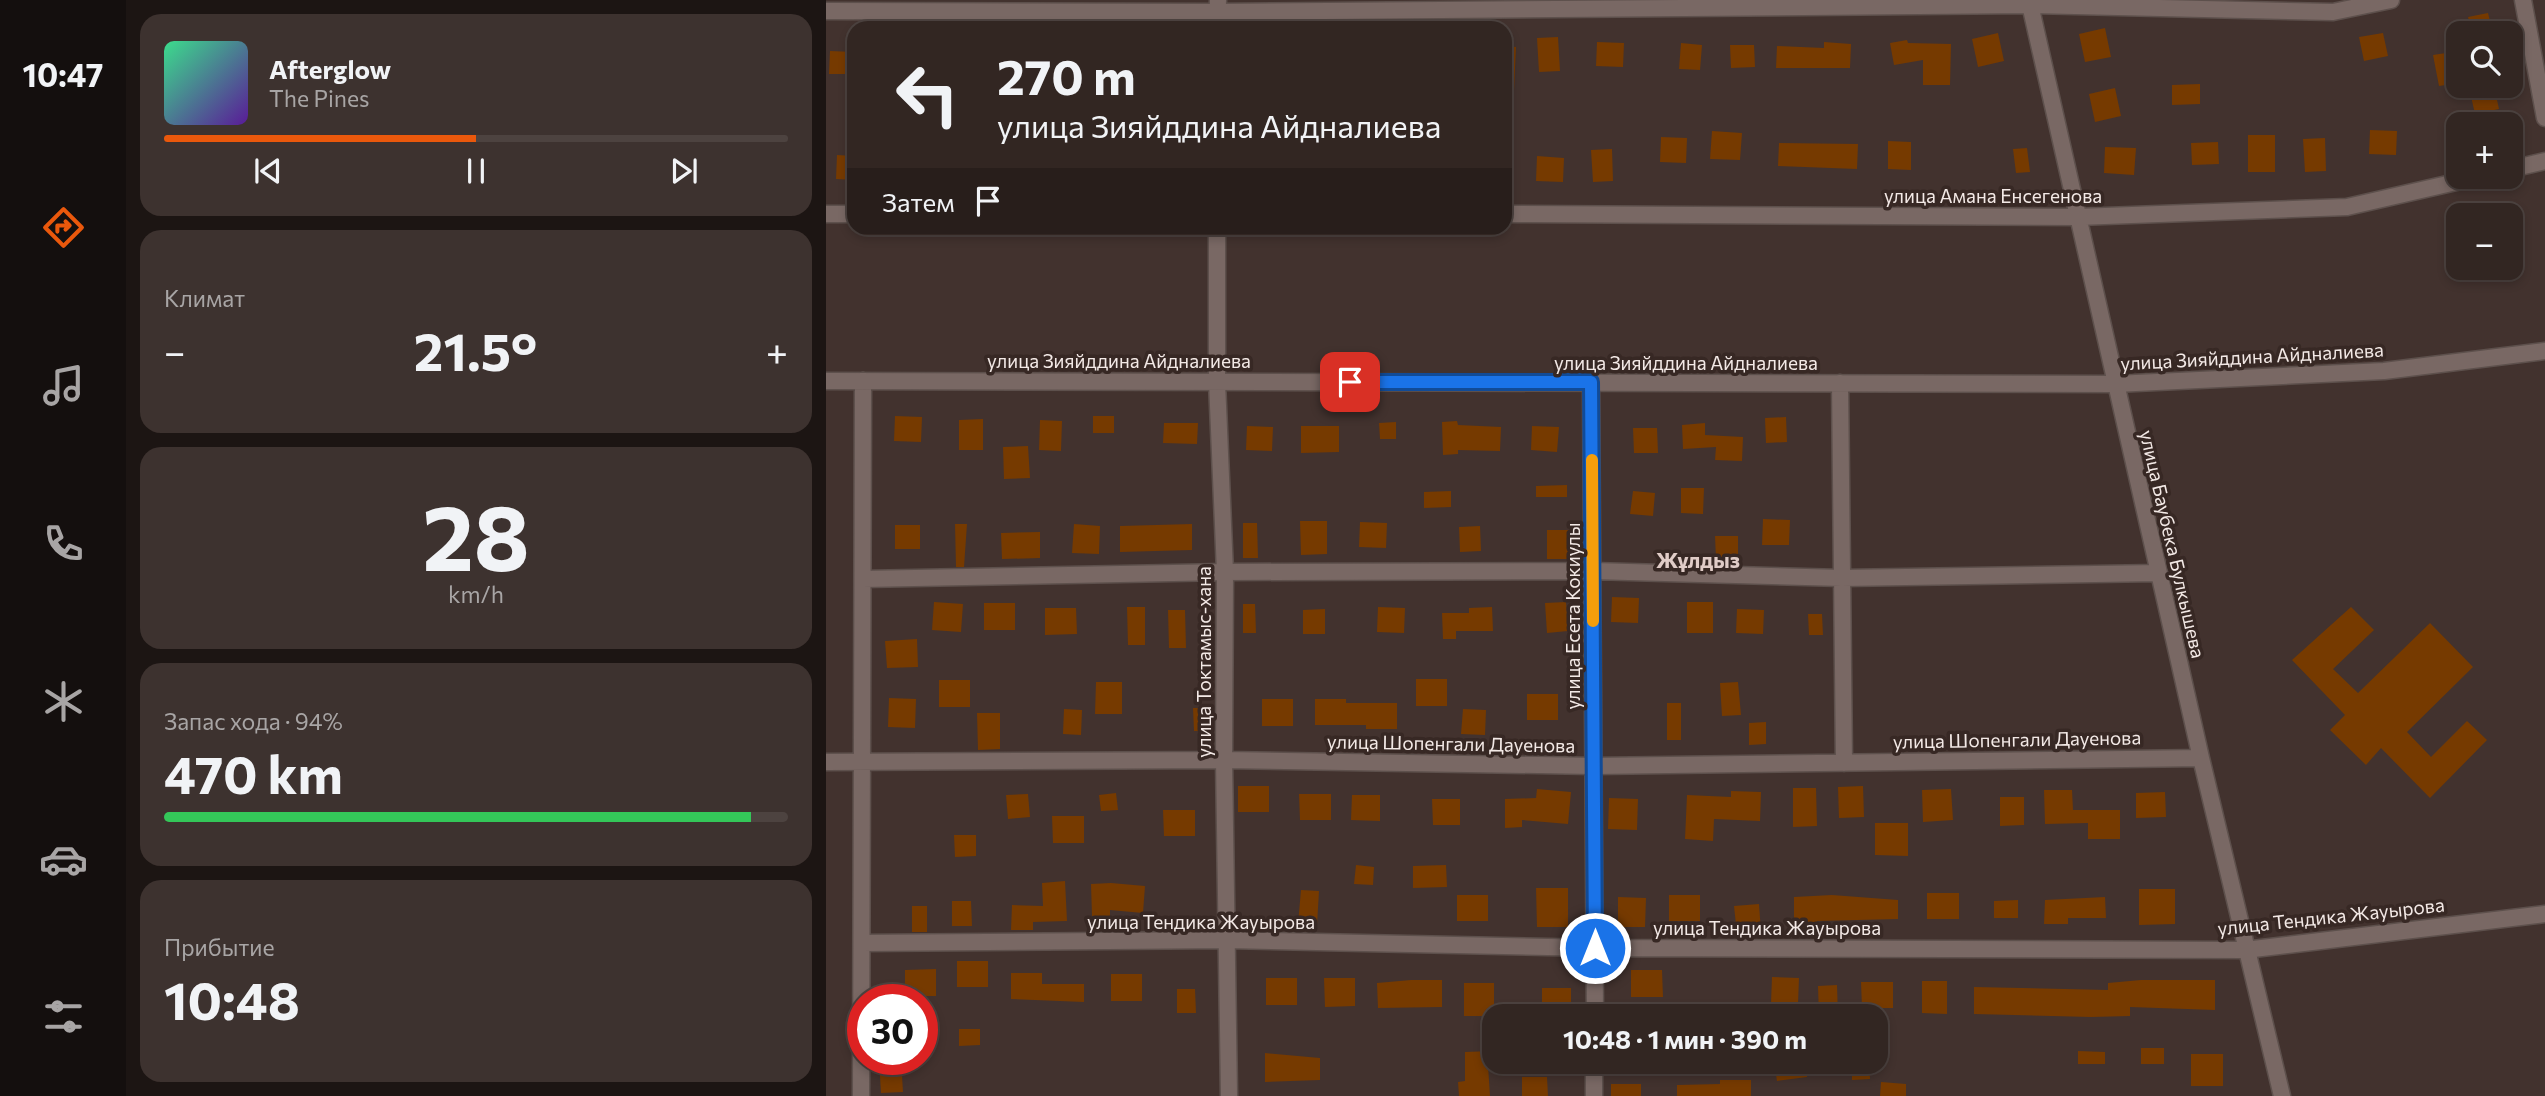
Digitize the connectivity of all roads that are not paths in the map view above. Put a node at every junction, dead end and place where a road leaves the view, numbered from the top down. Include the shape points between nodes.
1 (2391, 0) edge
2 (2523, 0) edge
3 (2030, 2) edge
4 (826, 11) edge
5 (1217, 13) edge
6 (2545, 118) edge
7 (2545, 161) edge
8 (2523, 166) edge
9 (2446, 184) edge
10 (826, 214) edge
11 (847, 214) edge
12 (1512, 214) edge
13 (2078, 217) junction
14 (1217, 235) edge
15 (2545, 351) edge
16 (826, 381) edge
17 (863, 381) junction
18 (1217, 382) junction
19 (1591, 382) junction
20 (1840, 383) junction
21 (2115, 384) junction
22 (1593, 571) junction
23 (1225, 572) junction
24 (2158, 573) junction
25 (1842, 578) junction
26 (863, 579) junction
27 (2201, 758) junction
28 (1224, 760) junction
29 (826, 761) edge
30 (862, 761) junction
31 (1844, 763) junction
32 (1594, 766) junction
33 (2545, 914) edge
34 (1228, 940) junction
35 (862, 943) junction
36 (1595, 948) junction
37 (2245, 950) junction
38 (1595, 1004) edge
39 (1594, 1074) edge
40 (861, 1096) edge
41 (1228, 1096) edge
42 (1594, 1096) edge
43 (2282, 1096) edge

1 - 3 street via 2333,12
2 - 6 street
3 - 5 street
3 - 13 street, улица Баубека Булкышева
4 - 5 street
7 - 8 street
9 - 13 street, улица Амана Енсегенова via 2347,207
10 - 11 street
12 - 13 street, улица Амана Енсегенова
13 - 21 street, улица Баубека Булкышева
14 - 18 street, улица Токтамыс-хана
15 - 21 street, улица Зияйддина Айдналиева via 2384,371
16 - 17 street, улица Зияйддина Айдналиева
17 - 18 street, улица Зияйддина Айдналиева
17 - 26 street
18 - 19 street, улица Зияйддина Айдналиева
18 - 23 street, улица Токтамыс-хана
19 - 20 street, улица Зияйддина Айдналиева
19 - 22 street, улица Есета Кокиулы
20 - 21 street, улица Зияйддина Айдналиева
20 - 25 street
21 - 24 street, улица Баубека Булкышева
22 - 23 street
22 - 25 street
22 - 32 street, улица Есета Кокиулы
23 - 26 street
23 - 28 street, улица Токтамыс-хана
24 - 25 street
24 - 27 street, улица Баубека Булкышева
25 - 31 street
26 - 30 street
27 - 31 street, улица Шопенгали Дауенова
27 - 37 street, улица Баубека Булкышева
28 - 30 street, улица Шопенгали Дауенова
28 - 32 street, улица Шопенгали Дауенова
28 - 34 street, улица Токтамыс-хана
29 - 30 street, улица Шопенгали Дауенова
30 - 35 street
31 - 32 street, улица Шопенгали Дауенова
32 - 36 street, улица Есета Кокиулы
33 - 37 street, улица Тендика Жауырова
34 - 35 street, улица Тендика Жауырова
34 - 36 street, улица Тендика Жауырова
34 - 41 street, улица Токтамыс-хана
35 - 40 street
36 - 37 street, улица Тендика Жауырова
36 - 38 street, улица Есета Кокиулы
37 - 43 street, улица Баубека Булкышева
39 - 42 street

